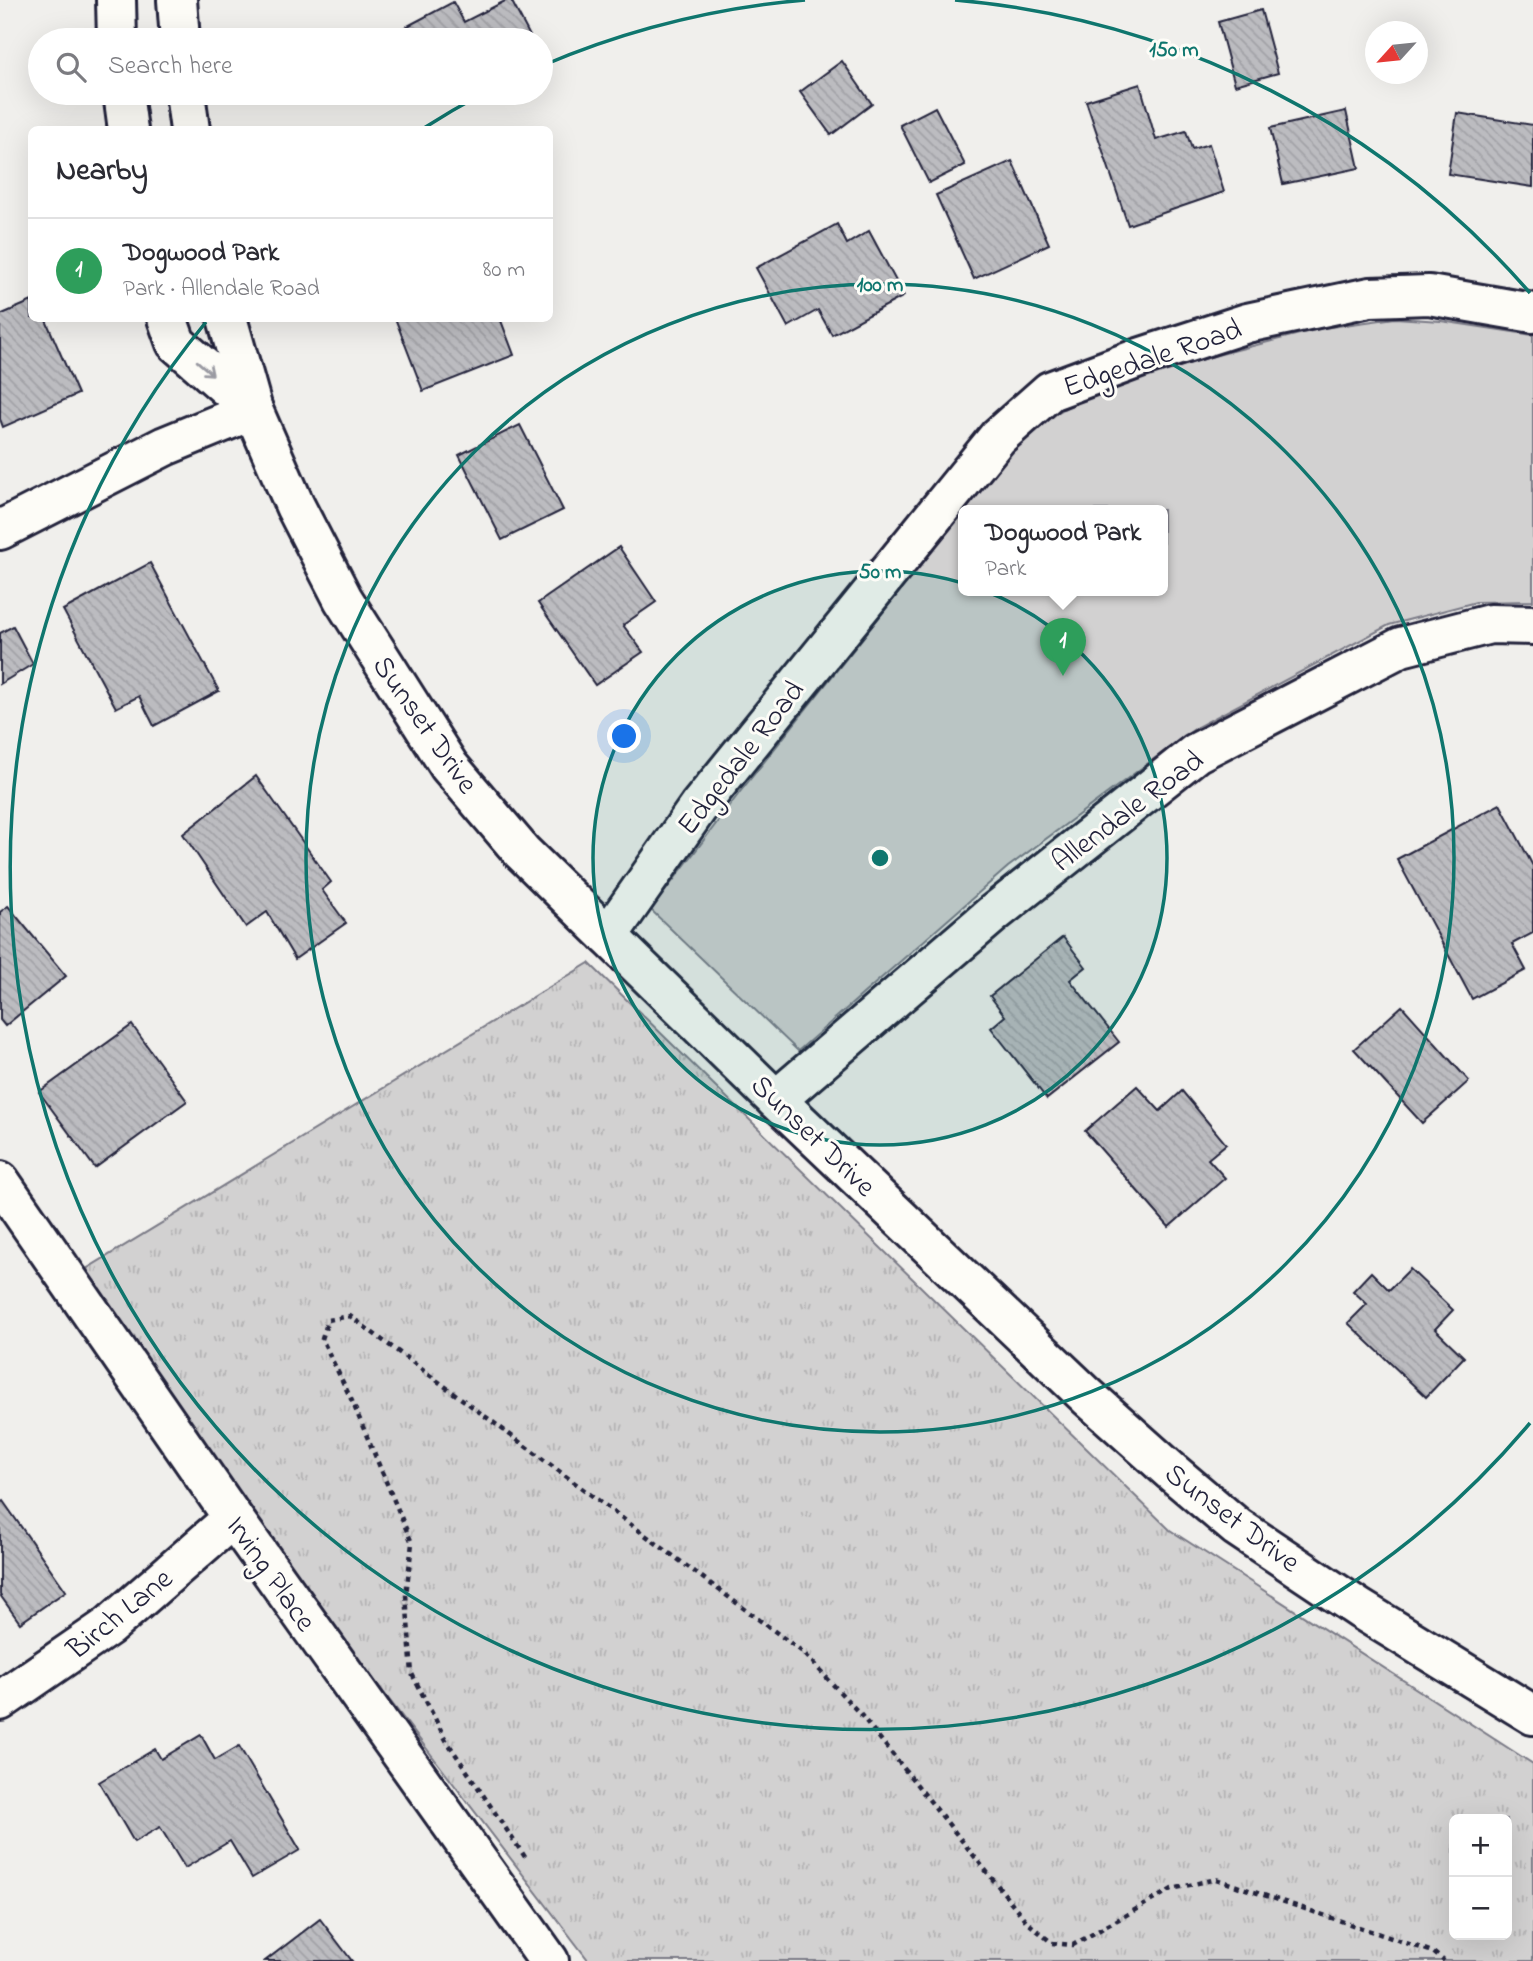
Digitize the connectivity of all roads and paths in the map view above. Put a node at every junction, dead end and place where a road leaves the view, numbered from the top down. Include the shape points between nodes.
1 (116, 0) edge
2 (177, 0) edge
3 (117, 28) edge
4 (179, 28) edge
5 (125, 105) edge
6 (187, 105) edge
7 (127, 126) edge
8 (189, 126) edge
9 (1533, 313) edge
10 (168, 322) edge
11 (228, 322) edge
12 (253, 410) junction
13 (0, 530) edge
14 (1533, 625) edge
15 (608, 936) junction
16 (776, 1100) junction
17 (0, 1181) edge
18 (233, 1518) junction
19 (0, 1701) edge
20 (1533, 1715) edge
21 (526, 1860) dead end
22 (549, 1961) edge
23 (1444, 1961) edge

1 - 3 street
2 - 4 street
5 - 7 street
6 - 8 street
9 - 15 street, Edgedale Road via 1429,295 1370,297 1247,323 1050,391 998,437 945,502 699,806
10 -> 12 street, Sunset Drive via 176,342
11 - 12 street, Sunset Drive
12 - 13 street via 165,446
12 - 15 street, Sunset Drive via 342,598 449,766 522,852
14 - 16 street, Allendale Road via 1490,624 1401,647 1196,753 994,913
15 - 16 street, Sunset Drive
16 - 20 street, Sunset Drive via 1088,1397 1237,1527
17 - 18 street, Irving Place
18 - 19 street, Birch Lane via 108,1626
18 - 22 street, Irving Place
21 - 23 path via 446,1740 412,1674 406,1595 412,1543 322,1339 328,1320 350,1316 804,1653 861,1715 1027,1922 1052,1943 1073,1945 1172,1889 1216,1879 1433,1952

